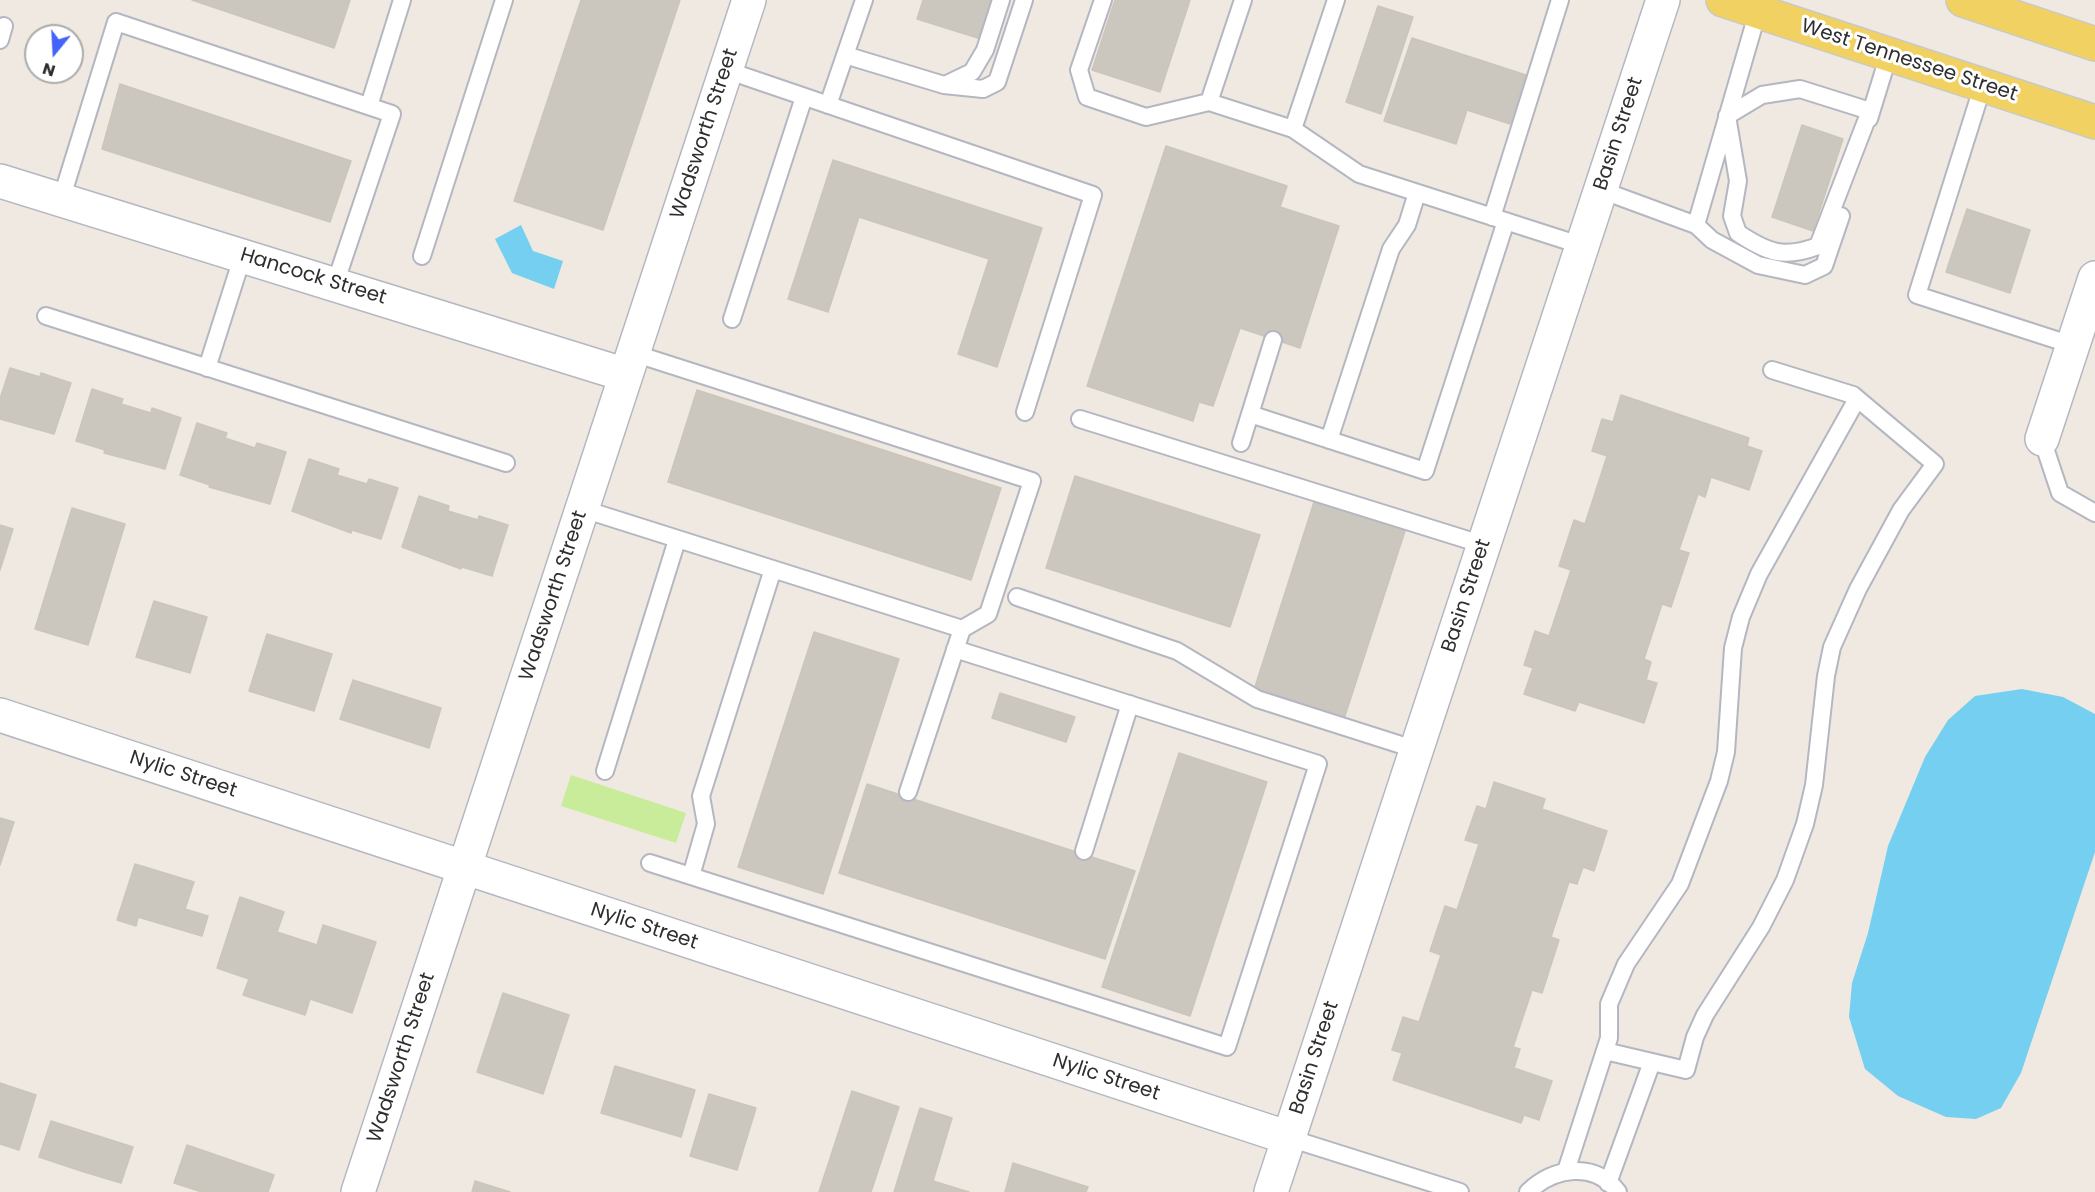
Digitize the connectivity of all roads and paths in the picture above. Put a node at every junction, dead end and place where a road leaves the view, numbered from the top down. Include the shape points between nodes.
1 (402, 0) edge
2 (504, 0) edge
3 (749, 0) edge
4 (864, 0) edge
5 (1001, 0) edge
6 (1024, 0) edge
7 (1103, 0) edge
8 (1243, 0) edge
9 (1336, 0) edge
10 (1560, 0) edge
11 (1663, 0) edge
12 (1723, 0) edge
13 (1967, 1) edge
14 (1758, 11) junction
15 (2095, 44) edge
16 (1889, 54) junction
17 (845, 55) junction
18 (726, 70) junction
19 (944, 85) junction
20 (1983, 85) junction
21 (804, 97) junction
22 (1209, 102) junction
23 (828, 105) junction
24 (369, 106) junction
25 (1870, 111) junction
26 (1727, 116) junction
27 (2095, 122) edge
28 (1293, 129) junction
29 (0, 181) edge
30 (1601, 190) junction
31 (1417, 193) junction
32 (61, 200) junction
33 (1499, 219) junction
34 (1696, 225) junction
35 (1582, 246) junction
36 (243, 255) junction
37 (422, 256) dead end
38 (2095, 278) edge
39 (335, 284) junction
40 (46, 316) dead end
41 (732, 319) dead end
42 (1273, 340) dead end
43 (2072, 345) junction
44 (630, 364) junction
45 (207, 368) junction
46 (1772, 370) dead end
47 (1857, 399) junction
48 (1025, 412) dead end
49 (1250, 414) junction
50 (1080, 419) dead end
51 (2042, 439) joint
52 (1329, 440) junction
53 (1241, 443) dead end
54 (506, 464) dead end
55 (583, 509) junction
56 (2095, 513) edge
57 (677, 540) junction
58 (1484, 544) junction
59 (773, 569) junction
60 (1017, 597) dead end
61 (962, 629) junction
62 (955, 649) junction
63 (1130, 704) junction
64 (0, 715) edge
65 (1417, 750) junction
66 (605, 771) dead end
67 (908, 792) dead end
68 (1084, 851) dead end
69 (650, 863) dead end
70 (464, 868) junction
71 (690, 876) junction
72 (1605, 1051) junction
73 (1652, 1062) junction
74 (1289, 1138) junction
75 (1566, 1171) junction
76 (1613, 1188) edge
77 (358, 1192) edge
78 (1271, 1192) edge
79 (1460, 1192) edge
80 (1528, 1192) edge

1 - 24 lane
2 - 37 lane
3 - 18 street, Wadsworth Street
4 - 17 lane
5 - 19 lane via 985,50 972,72
6 - 19 lane via 997,82 983,89
7 - 22 lane via 1079,70 1087,97 1146,117
8 - 22 lane
9 - 28 lane
10 - 33 lane
11 - 30 street, Basin Street
12 - 14 main road, West Tennessee Street
13 - 15 main road
14 - 16 main road, West Tennessee Street
14 - 26 lane
16 - 20 main road, West Tennessee Street
16 - 25 lane
17 - 19 lane
17 - 23 lane
18 - 21 lane
18 - 44 street, Wadsworth Street
20 - 27 main road, West Tennessee Street
20 - 43 lane via 1917,295
21 - 23 lane
21 - 41 lane
22 - 28 lane
23 - 48 lane via 1093,195
24 - 32 lane via 116,22
24 - 39 lane via 392,114
25 - 26 lane via 1800,89 1762,95
25 - 26 lane via 1818,246 1797,254 1779,254 1738,233 1732,216 1737,181
25 - 34 lane via 1865,145 1824,266 1805,275 1758,265 1712,240
26 - 34 lane
28 - 31 lane via 1359,174
29 - 32 street, Hancock Street
30 - 34 lane
30 - 35 street, Basin Street
31 - 33 lane
31 - 52 lane via 1407,225 1391,249
32 - 36 street, Hancock Street
33 - 35 lane
33 - 52 lane via 1425,471
35 - 58 street, Basin Street
36 - 39 street, Hancock Street
36 - 45 lane
38 - 43 street
39 - 44 street, Hancock Street
40 - 45 lane
42 - 49 lane
43 - 51 street
44 - 55 street, Wadsworth Street
44 - 61 lane via 1032,481 988,614
45 - 54 lane
46 - 47 lane
47 - 72 lane via 1760,574 1741,618 1733,648 1726,752 1719,781 1680,884 1626,964 1610,1004
47 - 73 lane via 1935,464 1901,510 1832,647 1814,785 1785,880 1761,927 1705,1015 1686,1070
49 - 52 lane
49 - 53 lane
50 - 58 lane
51 - 56 lane via 2060,493
55 - 57 lane
55 - 70 street, Wadsworth Street
57 - 59 lane
57 - 66 lane
58 - 65 street, Basin Street
59 - 61 lane
59 - 71 lane via 701,796 706,824
60 - 65 lane via 1177,651 1257,699
61 - 62 lane
62 - 63 lane
62 - 67 lane
63 - 68 lane
63 - 71 lane via 1318,764 1227,1047
64 - 70 street, Nylic Street
65 - 74 street, Basin Street
69 - 71 lane
70 - 74 street, Nylic Street
70 - 77 street, Wadsworth Street
72 - 73 lane
72 - 75 lane
73 - 76 lane
74 - 78 street, Basin Street
74 - 79 lane
75 - 76 lane via 1598,1175
75 - 80 lane via 1541,1180

